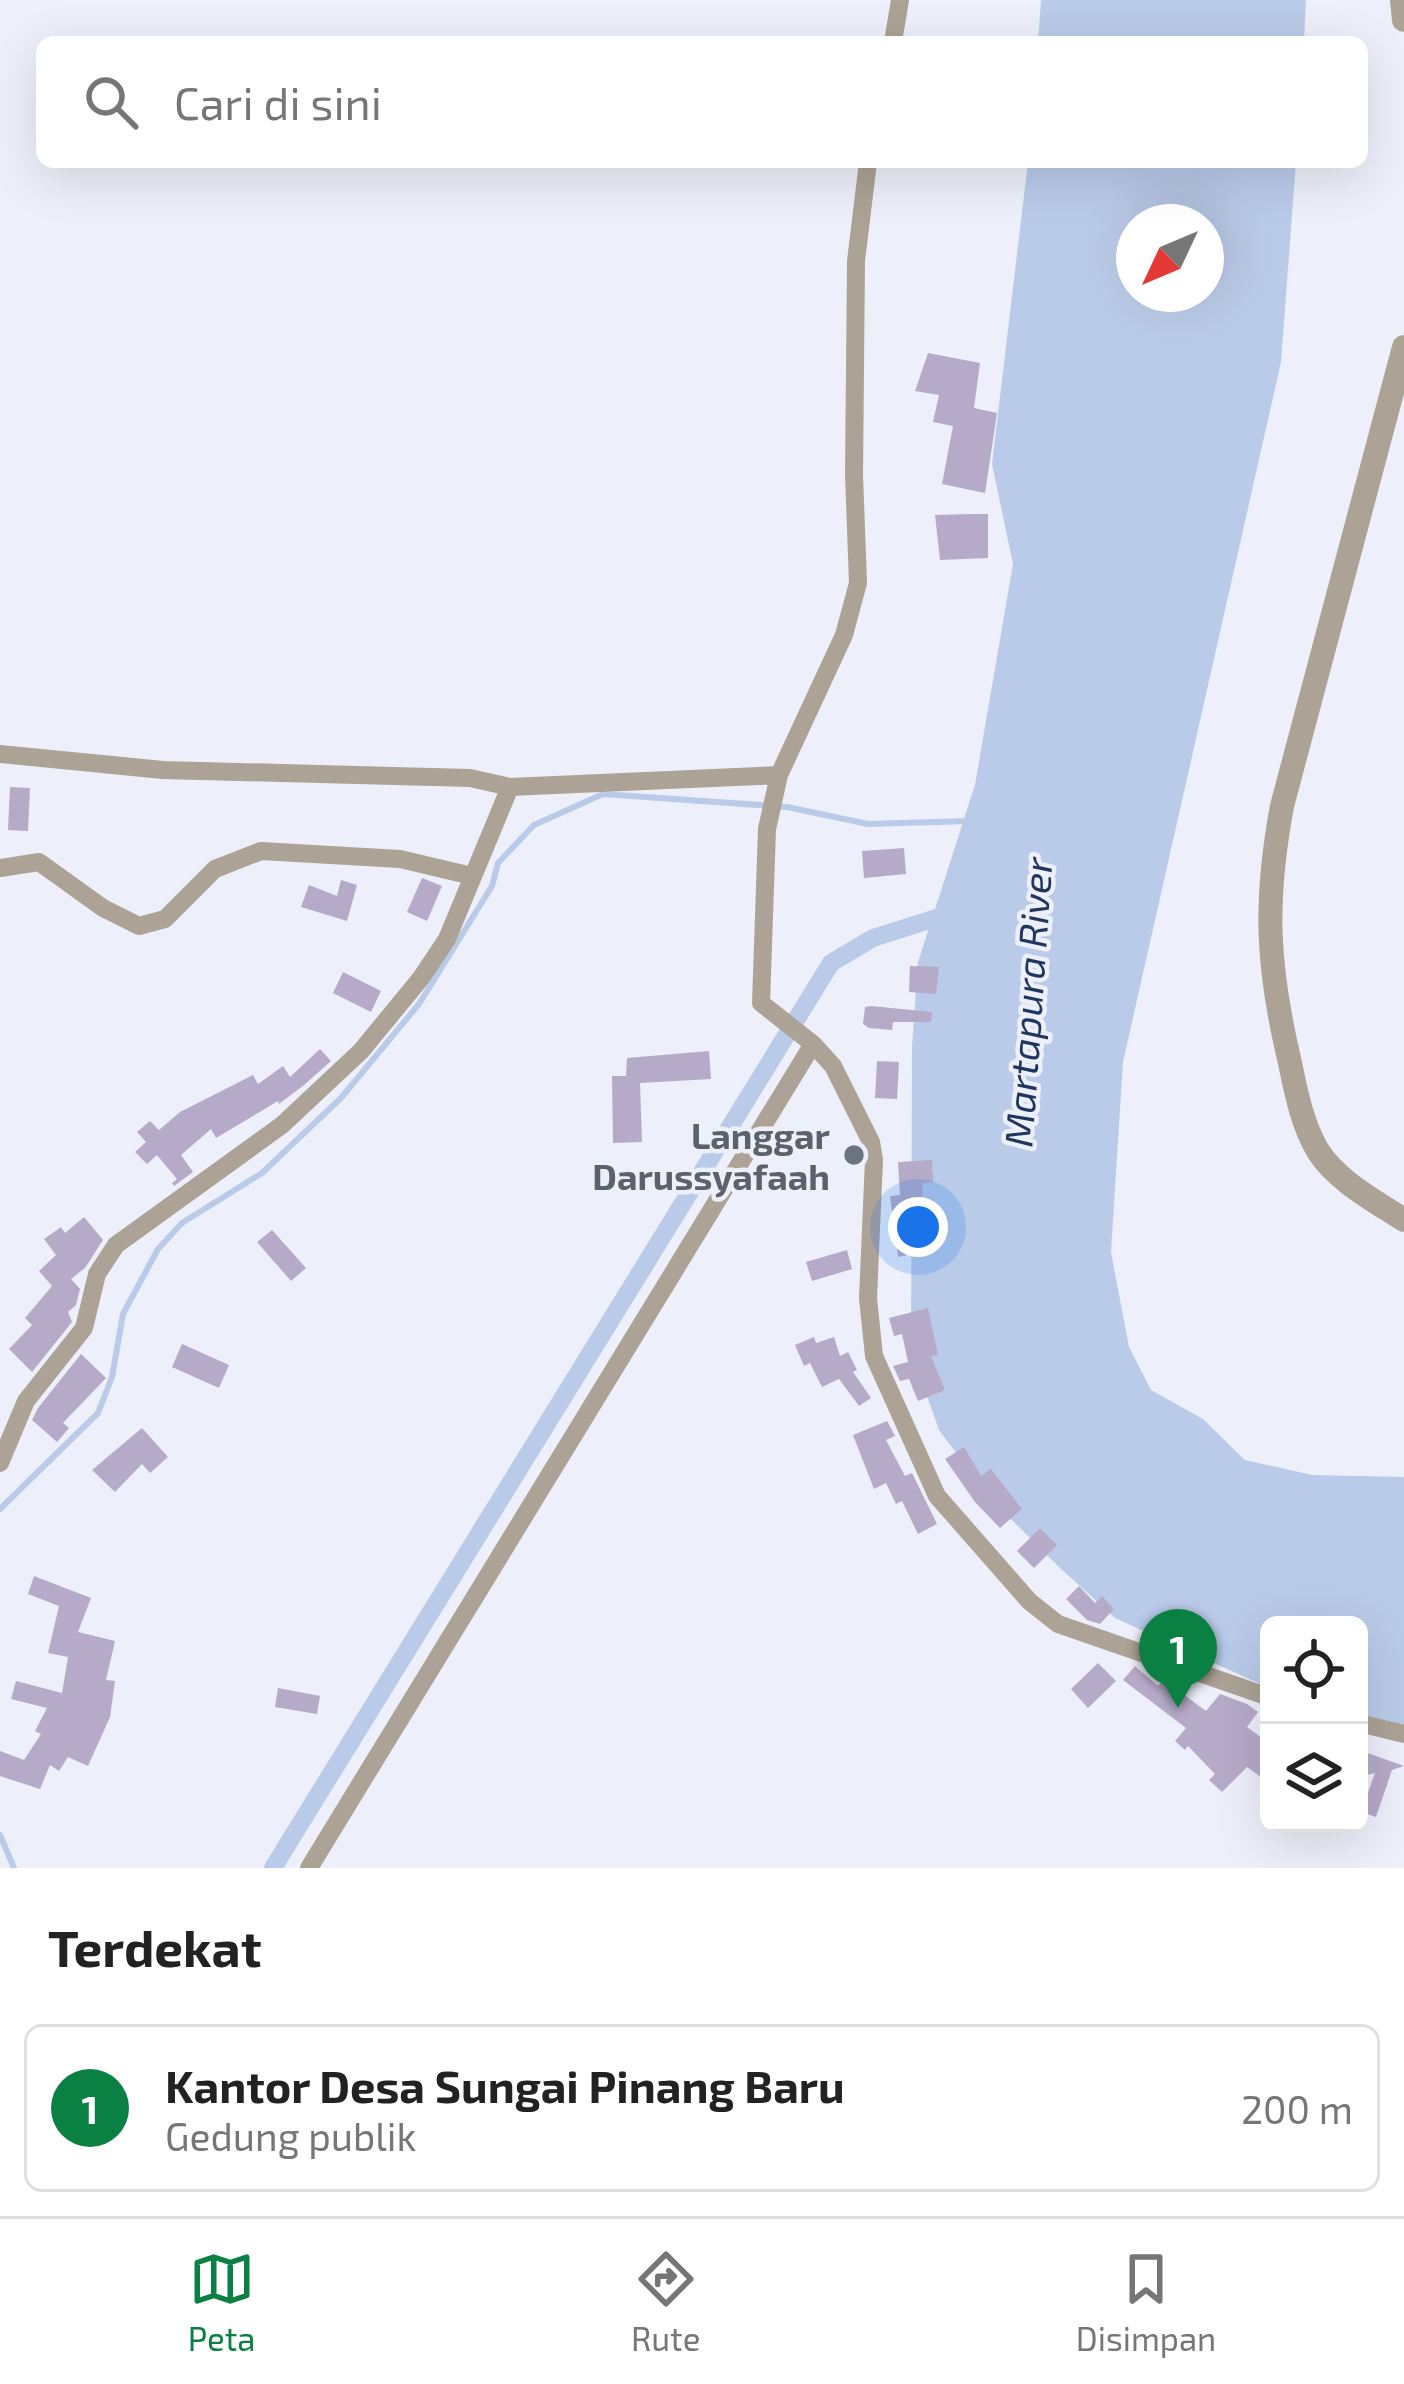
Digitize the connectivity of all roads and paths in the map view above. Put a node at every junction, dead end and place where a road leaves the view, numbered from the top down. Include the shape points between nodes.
1 (900, 0) edge
2 (1402, 0) edge
3 (1404, 20) edge
4 (893, 36) edge
5 (867, 168) edge
6 (1404, 347) edge
7 (0, 754) edge
8 (776, 783) junction
9 (510, 788) junction
10 (0, 868) edge
11 (473, 873) junction
12 (811, 1042) junction
13 (1404, 1220) edge
14 (0, 1463) edge
15 (1260, 1694) edge
16 (1363, 1724) edge
17 (1404, 1734) edge
18 (309, 1868) edge

1 - 4 street
2 - 3 street
5 - 8 street via 856,261 855,598
6 - 13 street via 1282,806 1268,924 1283,1036 1316,1148 1338,1174
7 - 9 street via 164,770 470,778
8 - 9 street
8 - 12 street via 760,992 766,1009
9 - 11 street
10 - 11 street via 39,862 139,926 165,920 215,869 261,851
11 - 14 street via 436,957 361,1051 282,1125 107,1256 88,1320 26,1401
12 - 15 street via 842,1078 874,1151 874,1356 938,1496 1058,1624
12 - 18 street
16 - 17 street

